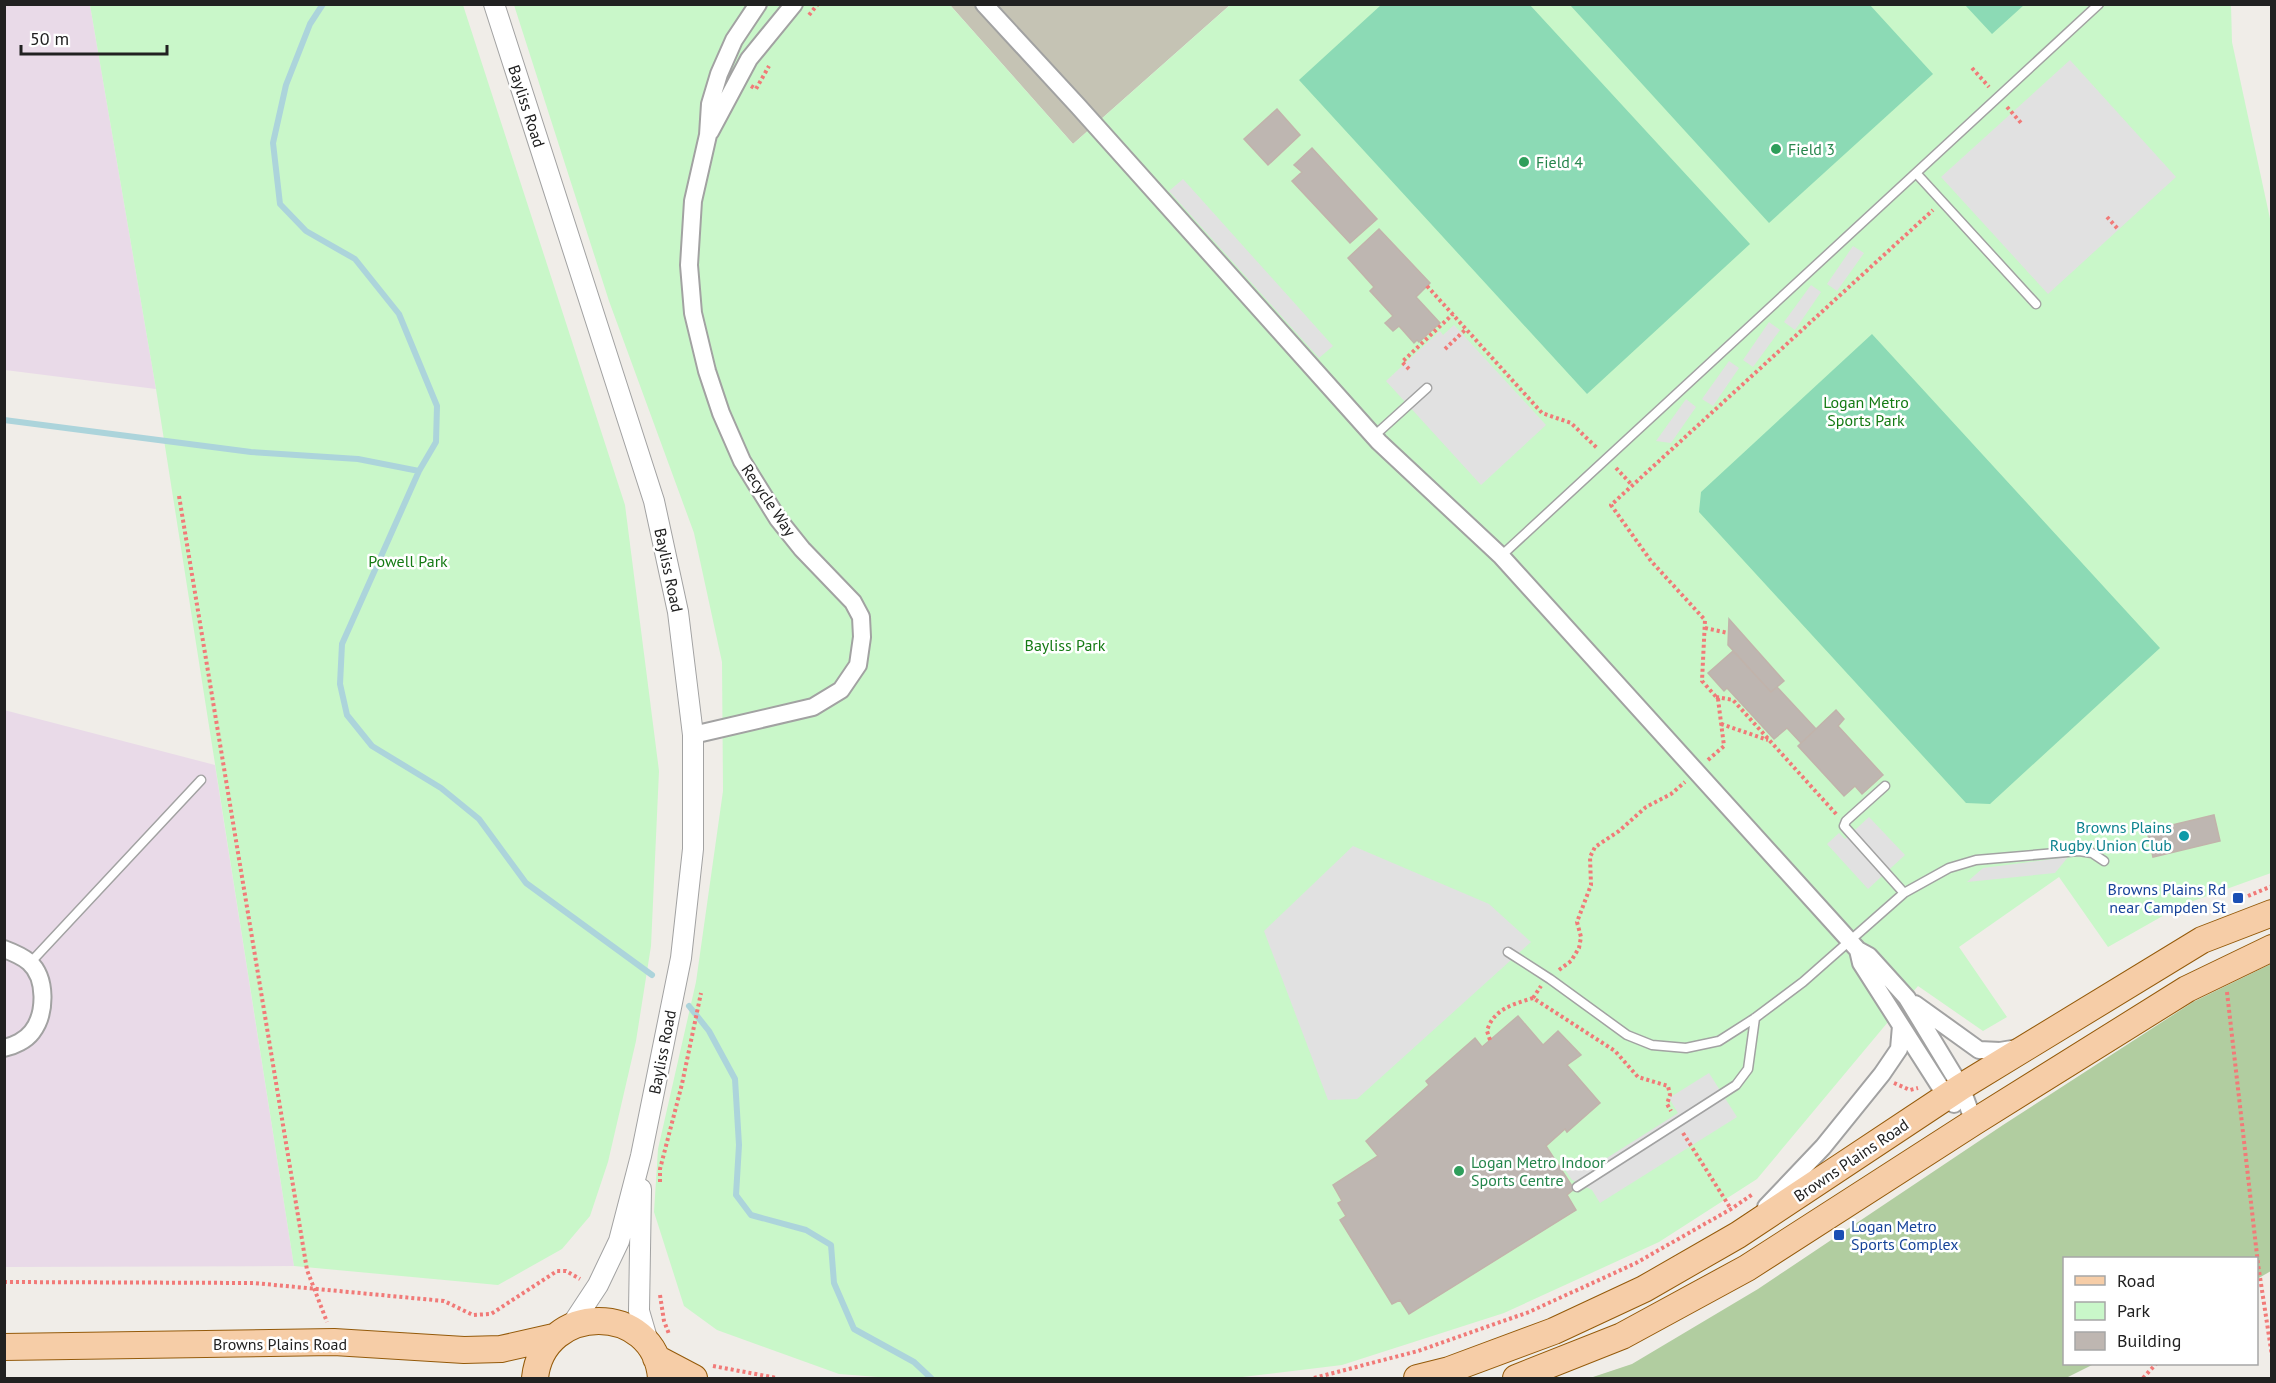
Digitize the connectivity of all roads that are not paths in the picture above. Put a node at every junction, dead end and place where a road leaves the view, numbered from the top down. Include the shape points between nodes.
1 (494, 4) edge
2 (758, 4) edge
3 (768, 4) edge
4 (794, 4) edge
5 (984, 4) edge
6 (2099, 4) edge
7 (738, 32) junction
8 (708, 135) junction
9 (1916, 173) junction
10 (2036, 304) dead end
11 (1426, 388) dead end
12 (1374, 436) junction
13 (1501, 556) junction
14 (693, 735) junction
15 (201, 780) dead end
16 (1885, 786) dead end
17 (2104, 861) dead end
18 (1904, 893) junction
19 (2271, 913) edge
20 (1853, 945) junction
21 (2271, 948) edge
22 (4, 949) edge
23 (1508, 952) dead end
24 (30, 963) junction
25 (1907, 998) junction
26 (1755, 1018) junction
27 (1900, 1026) junction
28 (2028, 1046) junction
29 (4, 1048) edge
30 (1953, 1092) junction
31 (1974, 1122) junction
32 (641, 1156) junction
33 (1577, 1187) dead end
34 (1738, 1235) junction
35 (562, 1331) junction
36 (4, 1347) edge
37 (660, 1356) edge
38 (700, 1371) edge
39 (535, 1378) edge
40 (1417, 1378) edge
41 (1516, 1378) edge

1 - 14 street, Bayliss Road via 654,501 678,612
2 - 7 street, Recycle Way
3 - 7 street
4 - 8 street, Recycle Way via 749,59
5 - 12 street
6 - 9 lane
7 - 8 street, Recycle Way via 718,74 710,104
8 - 14 street, Recycle Way via 693,201 689,265 693,313 707,371 720,413 742,461 778,519 853,602 861,617 862,638 858,665 841,690 813,707
9 - 10 lane
9 - 13 lane
11 - 12 lane
12 - 13 street
13 - 20 street
14 - 32 street, Bayliss Road via 693,849 681,958
15 - 24 lane
16 - 18 lane via 1844,826
17 - 18 lane via 2079,851 1976,860 1949,868
18 - 20 lane
19 - 28 main road, Browns Plains Road via 2202,940
20 - 25 street via 1869,956
20 - 26 lane
20 - 27 street
21 - 31 main road, Browns Plains Road via 2187,989
22 - 24 street
23 - 26 lane via 1627,1035 1652,1046 1686,1048 1719,1041
24 - 29 street via 43,995 40,1014 32,1033
25 - 28 street via 1979,1050
25 - 30 street
26 - 33 lane via 1748,1069 1737,1085
27 - 30 street
27 - 34 street via 1899,1049 1882,1074 1822,1148
28 - 30 main road, Browns Plains Road
30 - 31 street
30 - 34 main road, Browns Plains Road
31 - 41 main road, Browns Plains Road via 1747,1268 1622,1336
32 - 35 street, Bayliss Road via 619,1241 598,1285
32 - 37 street, Bayliss Road via 639,1311
34 - 40 main road, Browns Plains Road via 1644,1289 1554,1331
35 - 36 main road, Browns Plains Road via 501,1349 334,1342
35 - 37 main road, Browns Plains Road via 592,1320 613,1322 633,1330
35 - 39 main road via 542,1351
37 - 38 main road

